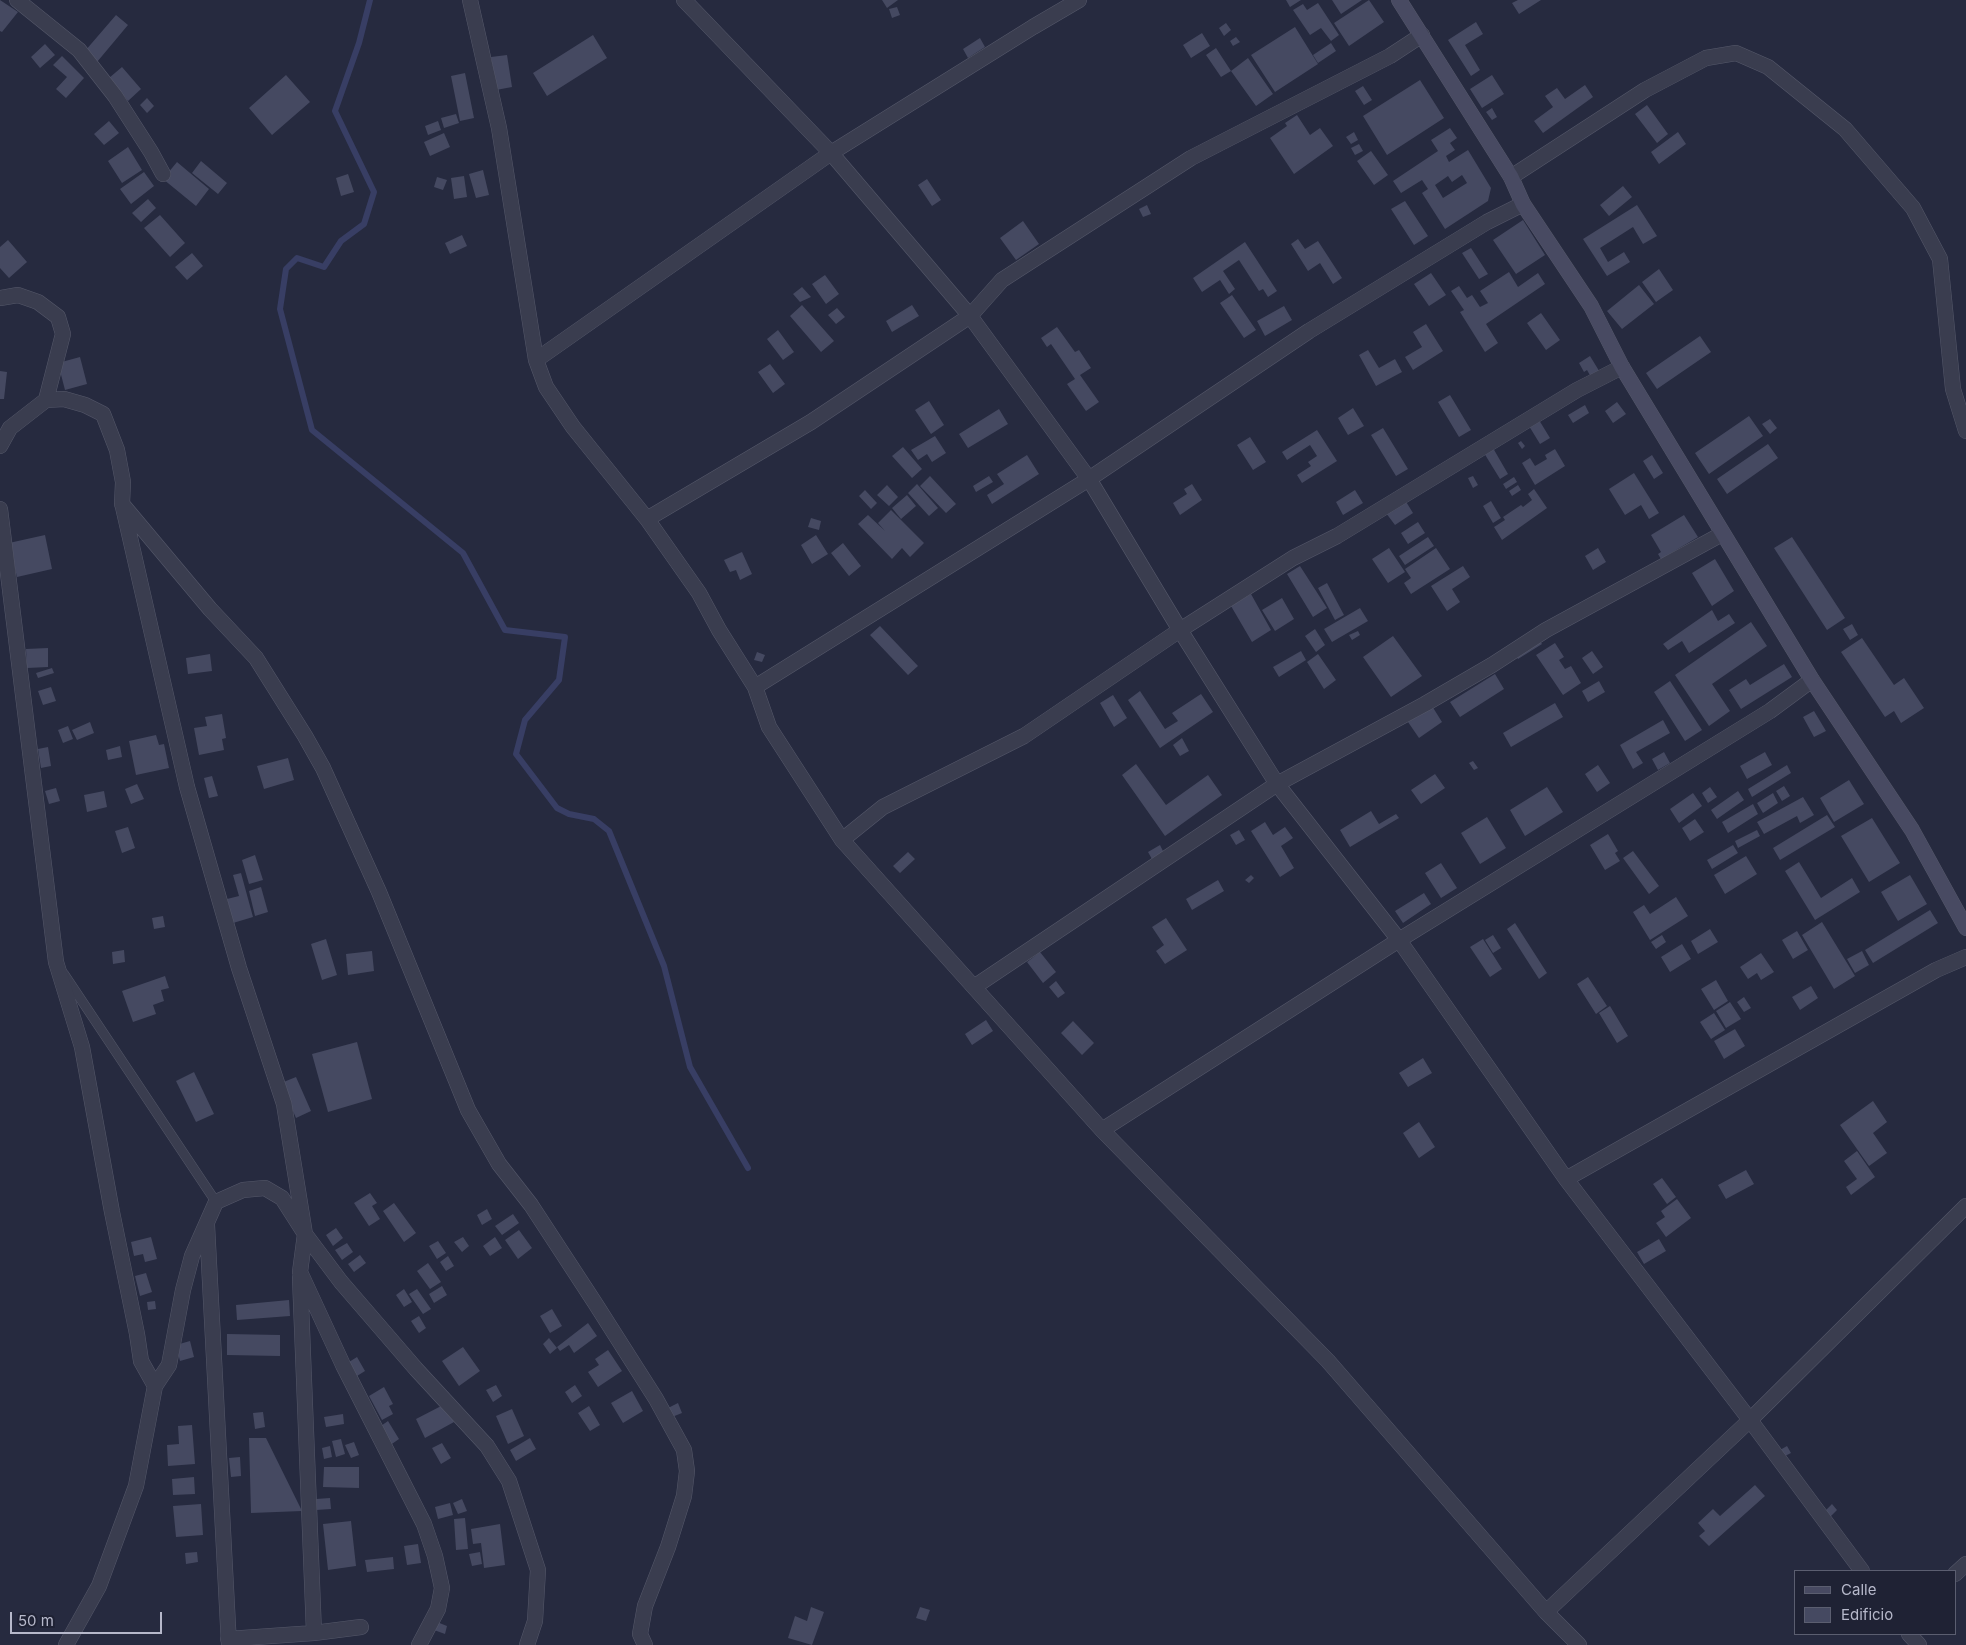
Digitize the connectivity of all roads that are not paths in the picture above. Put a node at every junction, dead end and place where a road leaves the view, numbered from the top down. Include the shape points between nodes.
1 (17, 0) edge
2 (470, 0) edge
3 (684, 0) edge
4 (1079, 0) edge
5 (1399, 0) edge
6 (1422, 35) junction
7 (831, 153) junction
8 (163, 174) dead end
9 (1511, 177) junction
10 (1523, 204) junction
11 (0, 298) edge
12 (970, 316) junction
13 (536, 360) junction
14 (1622, 367) junction
15 (46, 400) junction
16 (1966, 431) edge
17 (0, 446) edge
18 (1089, 479) junction
19 (122, 504) junction
20 (0, 509) edge
21 (647, 519) junction
22 (1722, 534) junction
23 (1180, 630) junction
24 (1812, 680) junction
25 (755, 687) junction
26 (1276, 784) junction
27 (842, 840) junction
28 (1966, 928) edge
29 (1399, 940) junction
30 (1966, 957) edge
31 (56, 962) junction
32 (974, 987) junction
33 (1102, 1130) junction
34 (1566, 1179) junction
35 (216, 1202) junction
36 (1966, 1206) edge
37 (207, 1221) junction
38 (306, 1234) junction
39 (300, 1272) junction
40 (155, 1386) junction
41 (1750, 1420) junction
42 (1966, 1564) edge
43 (1861, 1570) edge
44 (1956, 1573) edge
45 (1546, 1612) junction
46 (362, 1627) dead end
47 (314, 1634) junction
48 (1910, 1635) edge
49 (229, 1642) edge
50 (66, 1645) edge
51 (419, 1645) edge
52 (527, 1645) edge
53 (646, 1645) edge
54 (1579, 1645) edge
55 (1919, 1645) edge

1 - 8 street via 79,50 115,96
2 - 13 street via 499,128
3 - 7 street
4 - 7 street
5 - 6 street
6 - 9 street
6 - 12 street via 1390,56 1190,158 1002,280
7 - 12 street
7 - 13 street
9 - 10 street
9 - 16 street via 1645,90 1706,58 1736,53 1768,67 1845,129 1913,208 1940,260 1953,389
10 - 14 street via 1591,306
10 - 18 street via 1487,222 1309,331
11 - 15 street via 18,295 38,302 58,317 63,334
12 - 18 street
12 - 21 street via 812,422
13 - 21 street via 546,387 573,427
14 - 22 street
14 - 23 street via 1577,390 1336,536 1293,558
15 - 17 street via 10,428
15 - 19 street via 78,403 103,414 117,450 123,482
18 - 23 street
18 - 25 street
19 - 38 street via 187,787 239,968 284,1104
19 - 53 street via 210,609 256,658 305,736 324,768 379,892 468,1110 499,1164 531,1205 596,1303 684,1450 687,1471 684,1496 644,1606 640,1634
20 - 31 street
21 - 25 street via 699,593
22 - 24 street
22 - 26 street via 1546,630 1425,704
23 - 26 street
23 - 27 street via 1024,736 883,807
24 - 28 street via 1912,830
24 - 29 street via 1770,711
25 - 27 street via 769,727
26 - 29 street
26 - 32 street
27 - 32 street
29 - 33 street
29 - 34 street
30 - 34 street via 1936,970
31 - 35 lane
31 - 40 street via 82,1046 141,1361
32 - 33 street
33 - 45 street via 1328,1362
34 - 41 street
35 - 37 street
35 - 38 street via 244,1190 265,1188 282,1198
36 - 41 street
37 - 40 street via 192,1256 183,1290 169,1365
37 - 49 street
38 - 39 street
38 - 52 street via 341,1282 487,1446 509,1481 538,1570 534,1621
39 - 47 street
39 - 51 street via 424,1524 435,1556 442,1588 438,1610
40 - 50 street via 136,1486 99,1586
41 - 43 street
41 - 45 street
42 - 44 street
45 - 54 street
46 - 47 street
47 - 49 street
48 - 55 street

